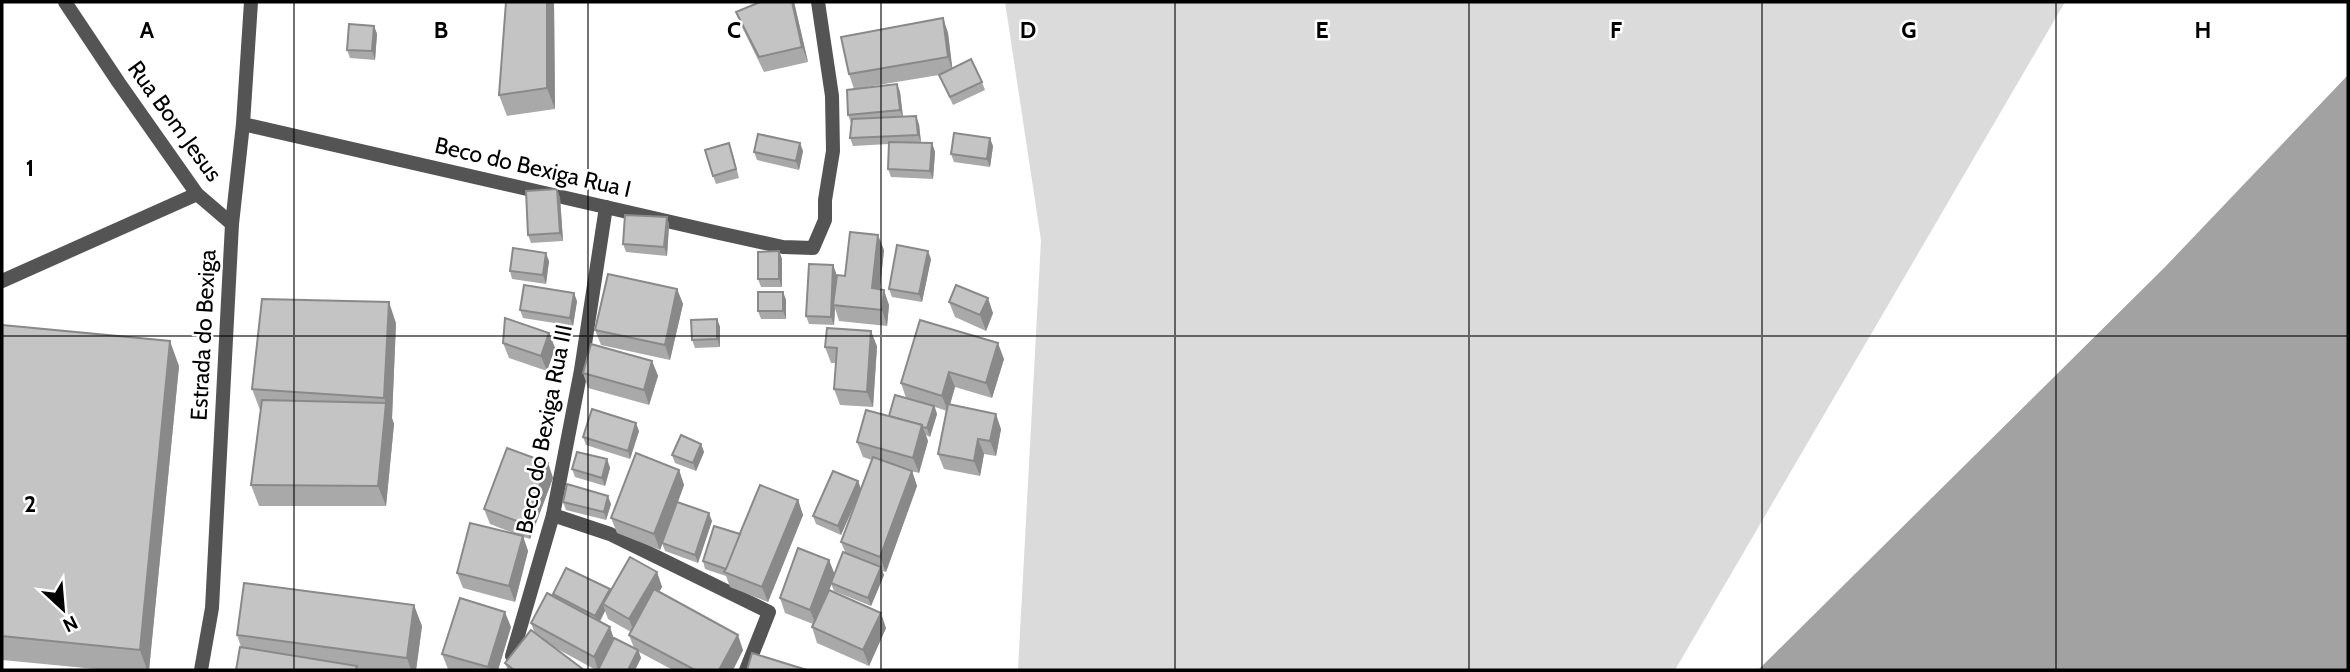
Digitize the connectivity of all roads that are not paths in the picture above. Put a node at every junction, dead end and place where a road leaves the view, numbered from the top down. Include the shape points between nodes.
1 (65, 2) edge
2 (251, 2) edge
3 (818, 2) edge
4 (243, 124) junction
5 (197, 194) junction
6 (606, 207) junction
7 (232, 225) junction
8 (2, 281) edge
9 (553, 515) junction
10 (512, 656) edge
11 (201, 670) edge
12 (746, 670) edge

1 - 5 street, Rua Bom Jesus
2 - 4 street, Estrada do Bexiga
3 - 6 street, Beco do Bexiga Rua I via 832,96 833,151 825,220 813,248 783,247
4 - 6 street, Beco do Bexiga Rua I
4 - 7 street, Estrada do Bexiga
5 - 7 street, Rua Bom Jesus
5 - 8 street
6 - 9 street, Beco do Bexiga Rua III
7 - 11 street, Estrada do Bexiga via 212,608
9 - 10 street, Beco do Bexiga Rua III
9 - 12 street via 610,534 769,612

